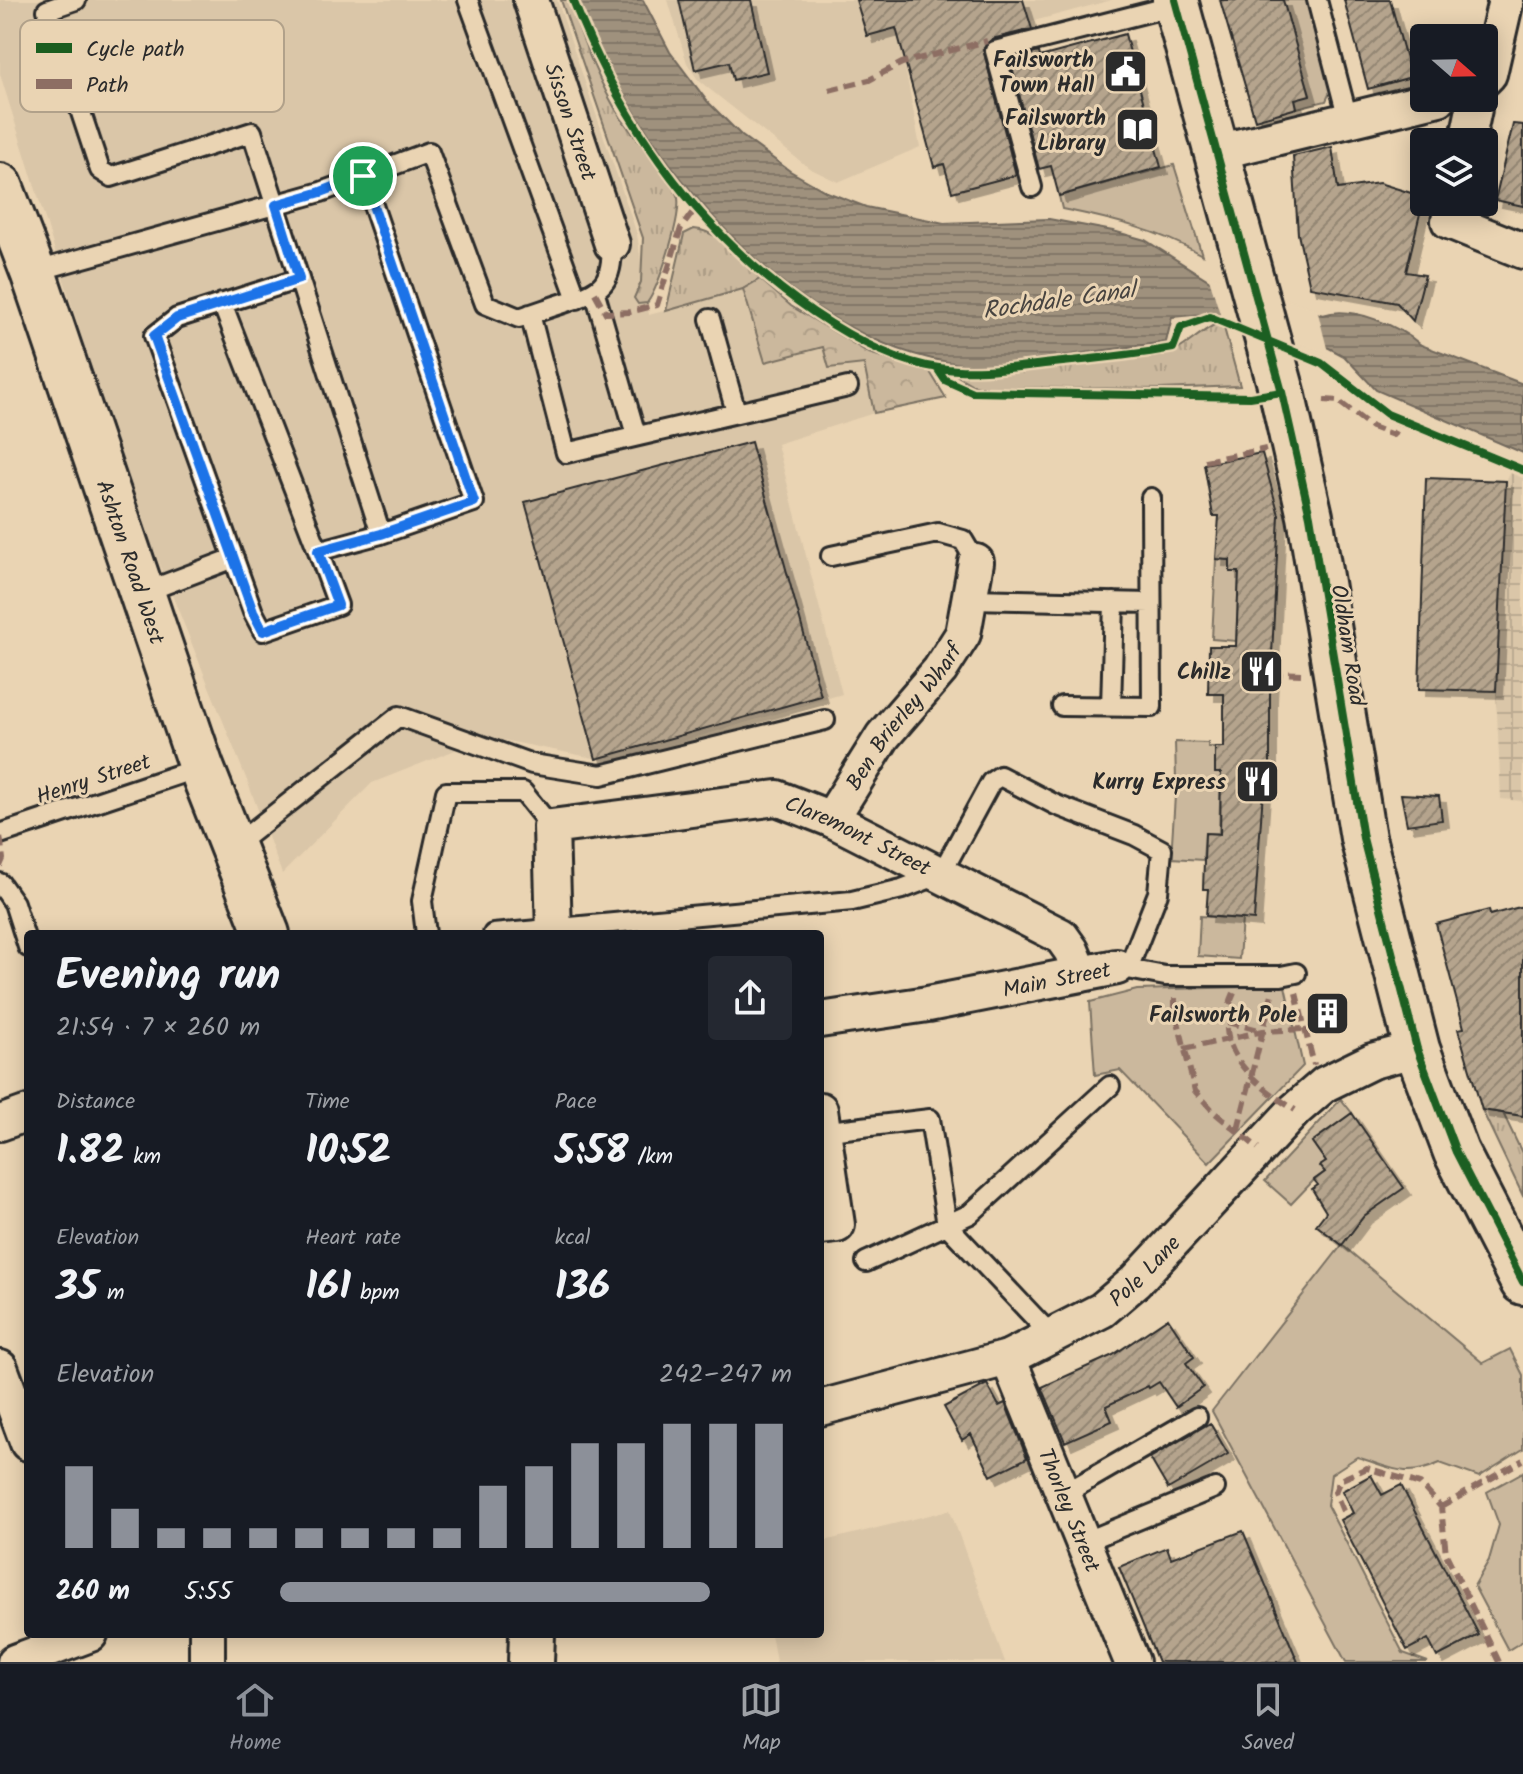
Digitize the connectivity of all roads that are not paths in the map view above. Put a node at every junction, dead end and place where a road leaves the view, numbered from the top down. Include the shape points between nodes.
1 (76, 0) edge
2 (468, 0) edge
3 (531, 0) edge
4 (1317, 0) edge
5 (1506, 0) edge
6 (1176, 2) edge
7 (41, 5) edge
8 (1498, 35) edge
9 (1410, 105) edge
10 (79, 112) edge
11 (1348, 119) junction
12 (1217, 152) junction
13 (363, 176) junction
14 (0, 186) edge
15 (1032, 187) dead end
16 (276, 205) junction
17 (1458, 216) edge
18 (612, 244) joint
19 (1523, 251) edge
20 (16, 276) edge
21 (299, 279) junction
22 (586, 296) junction
23 (222, 303) junction
24 (530, 314) junction
25 (710, 319) dead end
26 (848, 387) dead end
27 (736, 412) junction
28 (636, 435) junction
29 (1151, 498) dead end
30 (381, 534) junction
31 (318, 551) junction
32 (831, 556) dead end
33 (234, 558) junction
34 (976, 562) joint
35 (142, 593) junction
36 (971, 599) junction
37 (1114, 602) junction
38 (1150, 603) junction
39 (1062, 706) dead end
40 (1111, 707) junction
41 (825, 720) dead end
42 (201, 767) junction
43 (831, 819) junction
44 (551, 827) junction
45 (0, 835) edge
46 (233, 847) junction
47 (941, 874) junction
48 (0, 883) edge
49 (265, 930) edge
50 (426, 930) edge
51 (554, 930) edge
52 (564, 930) edge
53 (24, 934) edge
54 (1122, 968) junction
55 (1296, 973) dead end
56 (1081, 974) junction
57 (824, 1019) edge
58 (1417, 1049) junction
59 (1110, 1086) dead end
60 (24, 1114) edge
61 (0, 1123) edge
62 (824, 1124) edge
63 (824, 1162) edge
64 (947, 1225) junction
65 (829, 1226) edge
66 (866, 1262) dead end
67 (1523, 1282) edge
68 (1052, 1336) junction
69 (1008, 1358) junction
70 (0, 1368) edge
71 (824, 1407) edge
72 (1197, 1417) dead end
73 (24, 1432) edge
74 (1215, 1488) dead end
75 (1062, 1495) junction
76 (1082, 1543) junction
77 (79, 1638) edge
78 (207, 1638) edge
79 (532, 1638) edge
80 (15, 1662) edge
81 (207, 1662) edge
82 (531, 1662) edge
83 (1132, 1662) edge

1 - 7 lane
2 - 22 lane
3 - 18 street, Sisson Street
4 - 11 lane
5 - 8 street
6 - 12 main road, Oldham Road
6 - 15 lane via 995,51
9 - 11 street
10 - 16 lane via 100,170 111,177 252,132
11 - 12 street
12 - 58 main road, Oldham Road via 1310,516 1363,838
13 - 16 lane
13 - 24 lane via 429,152 485,304 519,318
13 - 30 lane via 474,502
14 - 20 main road, Ashton Road West
16 - 20 lane
16 - 21 lane
17 - 19 street
18 - 22 lane via 607,277
20 - 35 main road, Ashton Road West
21 - 23 lane
21 - 30 lane
22 - 24 lane
22 - 28 lane
23 - 31 lane
23 - 33 lane via 177,318 154,336
24 - 28 lane via 566,453
25 - 27 lane
26 - 27 lane
27 - 28 lane
29 - 38 lane
30 - 31 lane
31 - 33 lane via 338,605 263,631
32 - 34 lane via 938,533 963,540
33 - 35 lane
34 - 36 street, Ben Brierley Wharf
35 - 42 main road, Ashton Road West
36 - 37 lane
36 - 43 street, Ben Brierley Wharf via 963,634 940,670 883,736
37 - 38 lane
37 - 40 lane
38 - 40 lane via 1152,707
39 - 40 lane
41 - 46 lane via 601,775 532,764 399,716
42 - 45 lane, Henry Street
42 - 46 main road, Ashton Road West
43 - 44 street, Claremont Street via 777,798
43 - 47 street, Claremont Street
44 - 50 lane via 523,792 446,792 422,901
44 - 51 street
46 - 49 main road, Ashton Road West
47 - 52 lane via 852,901
47 - 54 lane via 991,782 1000,776 1134,835 1162,850 1158,893
47 - 56 street, Claremont Street via 1061,936
48 - 53 lane via 14,903
54 - 55 lane, Main Street via 1165,976
54 - 56 street, Main Street
56 - 57 street, Main Street
58 - 67 main road, Oldham Road via 1456,1152
58 - 68 street, Pole Lane via 1372,1061 1325,1084 1136,1281 1102,1310
59 - 64 lane via 970,1214
60 - 61 street
62 - 64 lane via 930,1119
63 - 65 street
64 - 66 lane
64 - 68 lane
68 - 69 street, Pole Lane
69 - 71 street, Pole Lane
69 - 75 street, Thorley Street
70 - 73 street
72 - 75 lane
74 - 76 lane
75 - 76 street, Thorley Street
76 - 83 street, Thorley Street
77 - 80 street
78 - 81 street
79 - 82 main road

